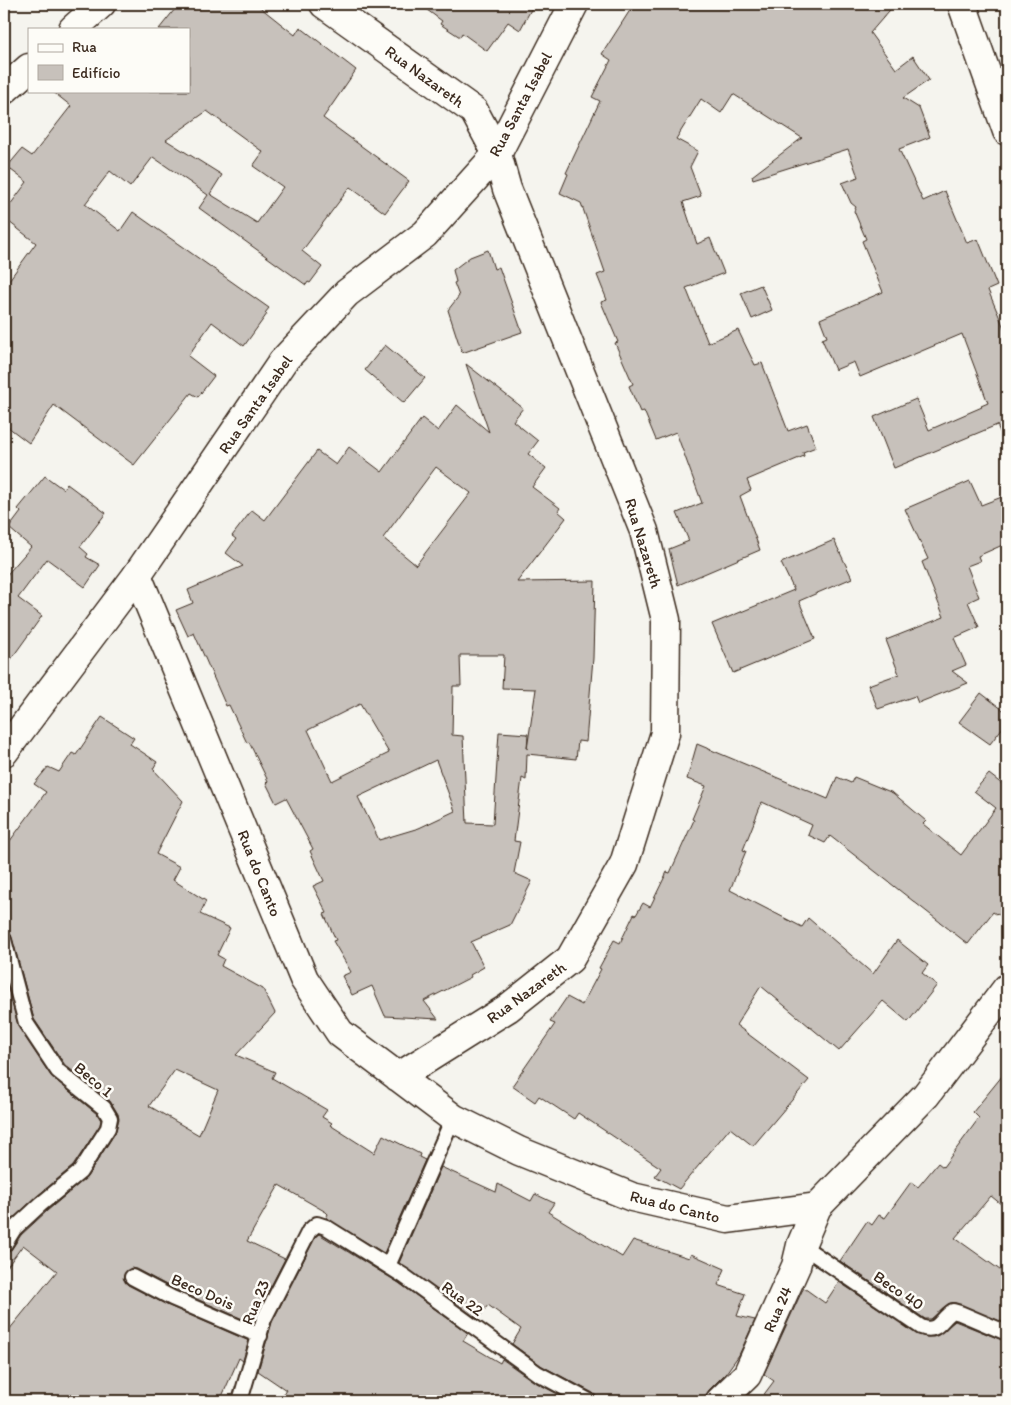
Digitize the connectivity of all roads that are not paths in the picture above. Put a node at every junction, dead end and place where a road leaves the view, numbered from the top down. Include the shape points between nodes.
1 (101, 4) edge
2 (324, 4) edge
3 (574, 4) edge
4 (962, 4) edge
5 (74, 28) edge
6 (28, 69) edge
7 (4, 90) edge
8 (1007, 131) edge
9 (497, 154) junction
10 (137, 575) junction
11 (4, 752) edge
12 (4, 940) edge
13 (1007, 988) edge
14 (398, 1077) junction
15 (453, 1118) junction
16 (817, 1207) junction
17 (317, 1224) joint
18 (4, 1245) edge
19 (801, 1245) junction
20 (388, 1266) junction
21 (132, 1277) dead end
22 (1007, 1332) edge
23 (260, 1336) junction
24 (240, 1401) edge
25 (589, 1401) edge
26 (720, 1401) edge

1 - 5 street
2 - 9 street, Rua Nazareth via 474,111
3 - 9 street, Rua Santa Isabel
4 - 8 street
6 - 7 street
9 - 10 street, Rua Santa Isabel via 425,234 347,294 283,361
9 - 14 street, Rua Nazareth via 507,189 644,530 666,620 666,733 624,864 570,959 508,1008
10 - 11 street, Rua Santa Isabel
10 - 14 street, Rua do Canto via 304,979 340,1033
12 - 18 lane, Beco 1 via 26,1023 58,1071 104,1108 110,1118 108,1128 80,1172 41,1204 14,1230
13 - 16 street via 926,1095
14 - 15 street, Rua do Canto
15 - 16 street, Rua do Canto via 519,1152 632,1198 728,1219
15 - 20 lane
16 - 19 street, Rua 24
17 - 20 lane, Rua 22
17 - 23 lane, Rua 23 via 309,1230 264,1319
19 - 22 lane, Beco 40 via 928,1330 935,1328 953,1311
19 - 26 street, Rua 24 via 796,1266 748,1375
20 - 25 lane, Rua 22 via 538,1373
21 - 23 lane, Beco Dois
23 - 24 lane, Rua 23

